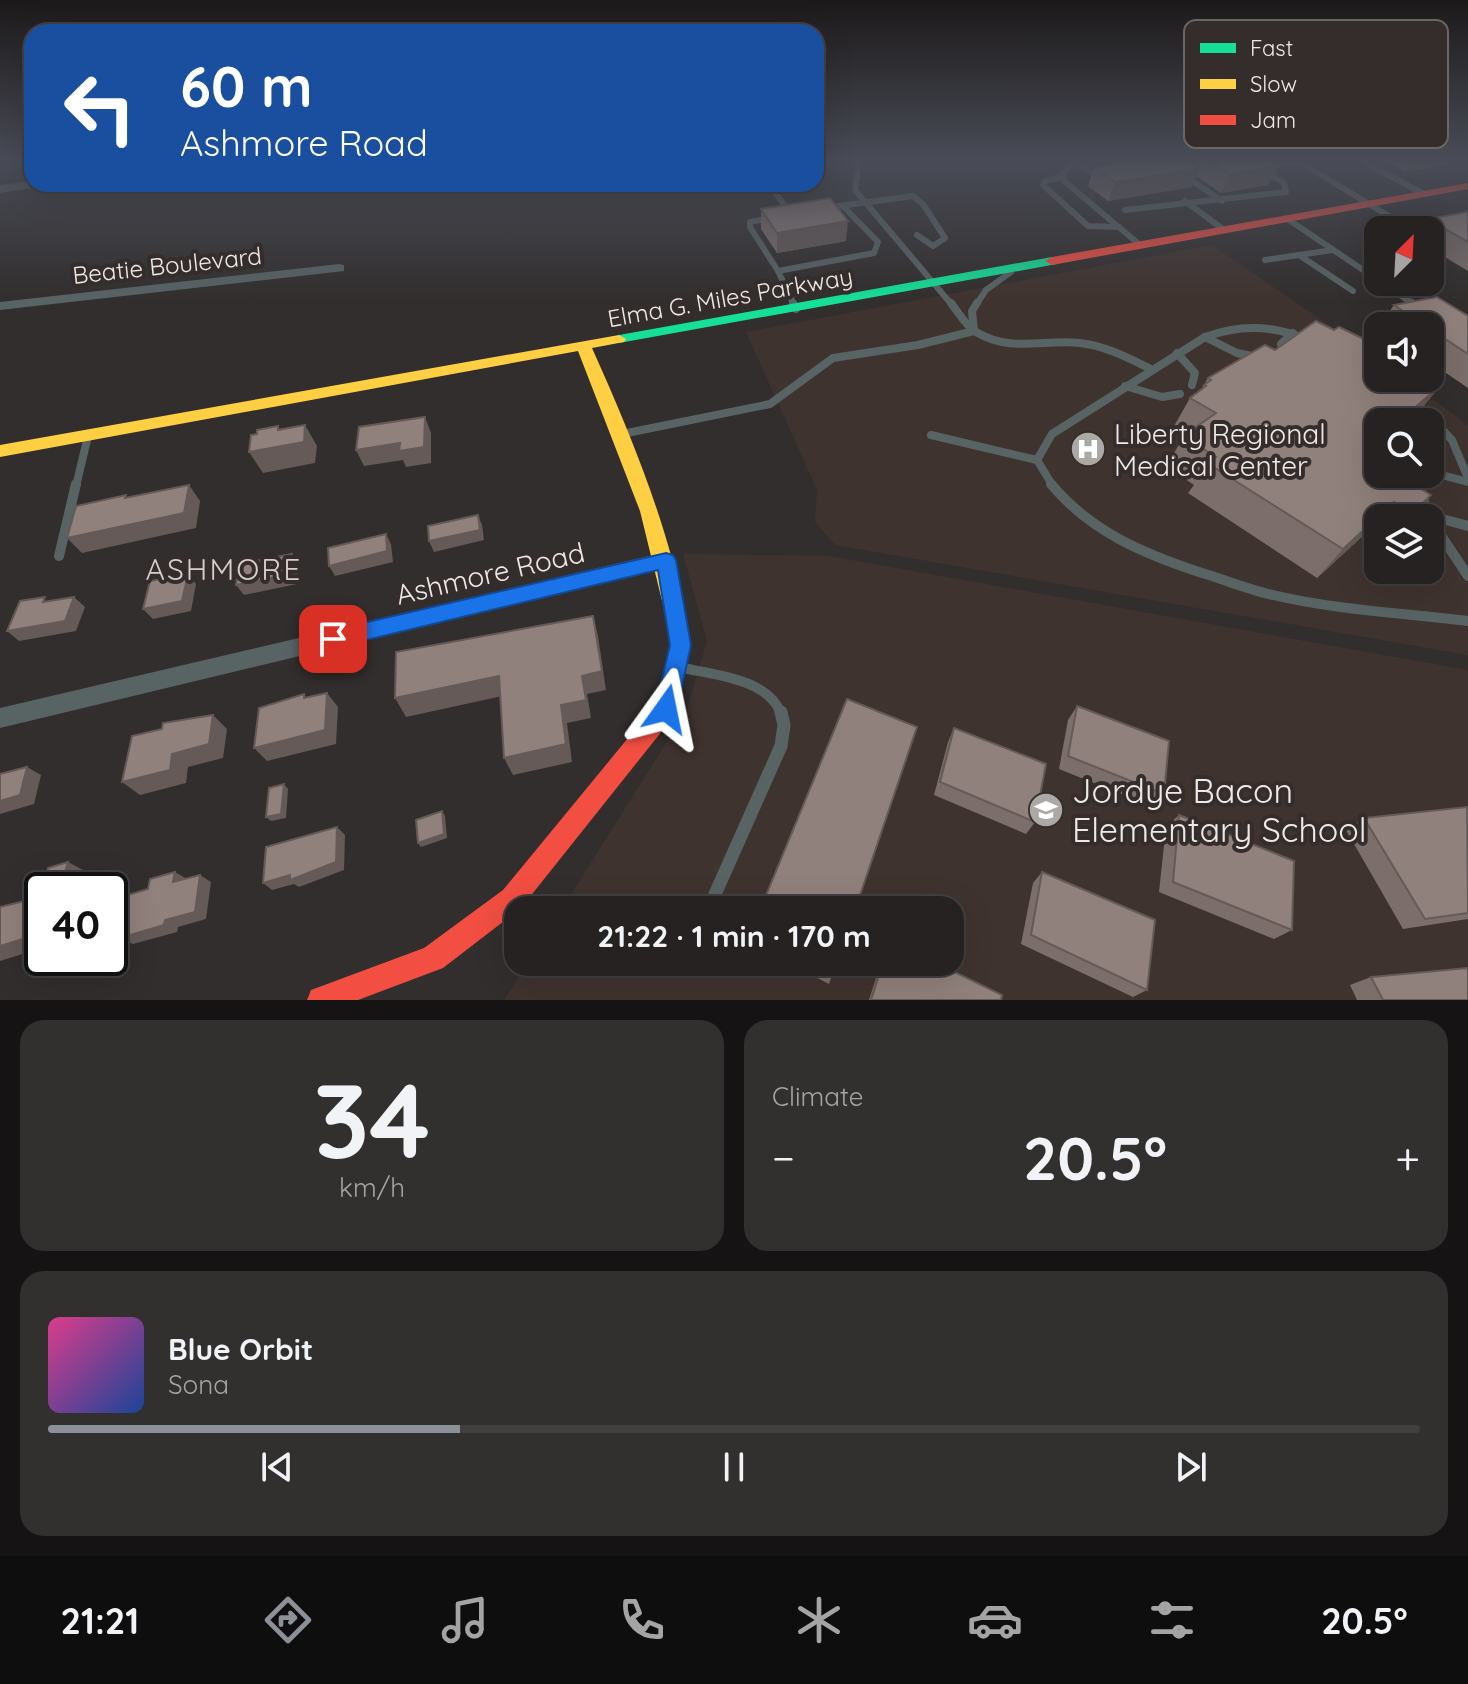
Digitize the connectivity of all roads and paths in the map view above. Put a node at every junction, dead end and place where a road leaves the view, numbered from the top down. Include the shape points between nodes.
1 (786, 208) edge
2 (832, 208) edge
3 (845, 208) edge
4 (869, 208) edge
5 (925, 208) edge
6 (1068, 208) edge
7 (1097, 208) edge
8 (1141, 208) edge
9 (1194, 208) edge
10 (1353, 208) edge
11 (817, 210) edge
12 (1125, 210) dead end
13 (804, 212) edge
14 (791, 214) junction
15 (1289, 220) junction
16 (1119, 227) junction
17 (1224, 230) junction
18 (917, 235) dead end
19 (1142, 246) junction
20 (1333, 250) junction
21 (1299, 255) junction
22 (1265, 260) dead end
23 (339, 268) dead end
24 (1013, 270) junction
25 (778, 271) junction
26 (1364, 271) edge
27 (935, 285) junction
28 (1353, 291) dead end
29 (1400, 296) edge
30 (0, 306) edge
31 (796, 309) junction
32 (1422, 311) edge
33 (974, 331) junction
34 (1293, 333) junction
35 (1205, 337) junction
36 (1281, 344) edge
37 (1316, 344) edge
38 (584, 347) junction
39 (1177, 353) junction
40 (1263, 355) edge
41 (1151, 369) junction
42 (1192, 385) dead end
43 (1125, 386) junction
44 (1403, 392) edge
45 (1180, 394) dead end
46 (622, 434) junction
47 (931, 435) dead end
48 (88, 436) junction
49 (0, 451) edge
50 (1037, 460) junction
51 (1444, 475) edge
52 (1468, 480) edge
53 (1444, 520) edge
54 (1468, 526) edge
55 (1444, 540) edge
56 (59, 556) dead end
57 (666, 560) junction
58 (1468, 576) edge
59 (1468, 621) edge
60 (676, 666) junction
61 (0, 718) edge
62 (524, 896) edge
63 (714, 896) edge
64 (504, 913) edge
65 (321, 1000) edge

1 - 14 lane
2 - 11 lane
3 - 25 lane via 878,242 874,253
4 - 27 lane
5 - 18 lane via 945,238 933,246
6 - 16 lane via 1088,226
7 - 16 lane
8 - 12 lane
9 - 17 lane
10 - 15 main road, Elma G. Miles Parkway
13 - 14 lane
14 - 25 lane via 750,222
15 - 17 main road, Elma G. Miles Parkway
15 - 20 lane
16 - 19 lane
17 - 19 main road, Elma G. Miles Parkway
19 - 24 main road, Elma G. Miles Parkway
20 - 21 lane
20 - 26 lane
21 - 22 lane
21 - 28 lane
23 - 30 street, Beatie Boulevard
24 - 27 main road, Elma G. Miles Parkway
24 - 33 lane via 986,290 972,311
25 - 31 lane
27 - 31 main road, Elma G. Miles Parkway
27 - 33 lane
29 - 32 lane
31 - 38 main road, Elma G. Miles Parkway
33 - 41 lane via 1014,346 1052,341 1102,347
33 - 46 lane via 833,358 770,404
34 - 35 lane via 1237,326
34 - 36 lane
34 - 37 lane
35 - 39 lane
35 - 40 lane via 1243,355
38 - 46 main road
38 - 48 main road, Elma G. Miles Parkway
39 - 41 lane
39 - 42 lane via 1195,373
41 - 43 lane
43 - 45 lane via 1162,397
43 - 50 lane via 1052,434
44 - 52 lane via 1452,440
46 - 57 main road
47 - 50 lane
48 - 49 main road, Elma G. Miles Parkway
48 - 56 lane
50 - 59 lane via 1050,484 1083,516 1149,556 1276,597
51 - 52 lane
53 - 54 lane
55 - 58 lane
57 - 60 main road via 680,645
57 - 61 street, Ashmore Road
60 - 62 main road via 666,709
60 - 63 lane via 764,691 777,702 784,719 781,746
64 - 65 main road via 433,958

